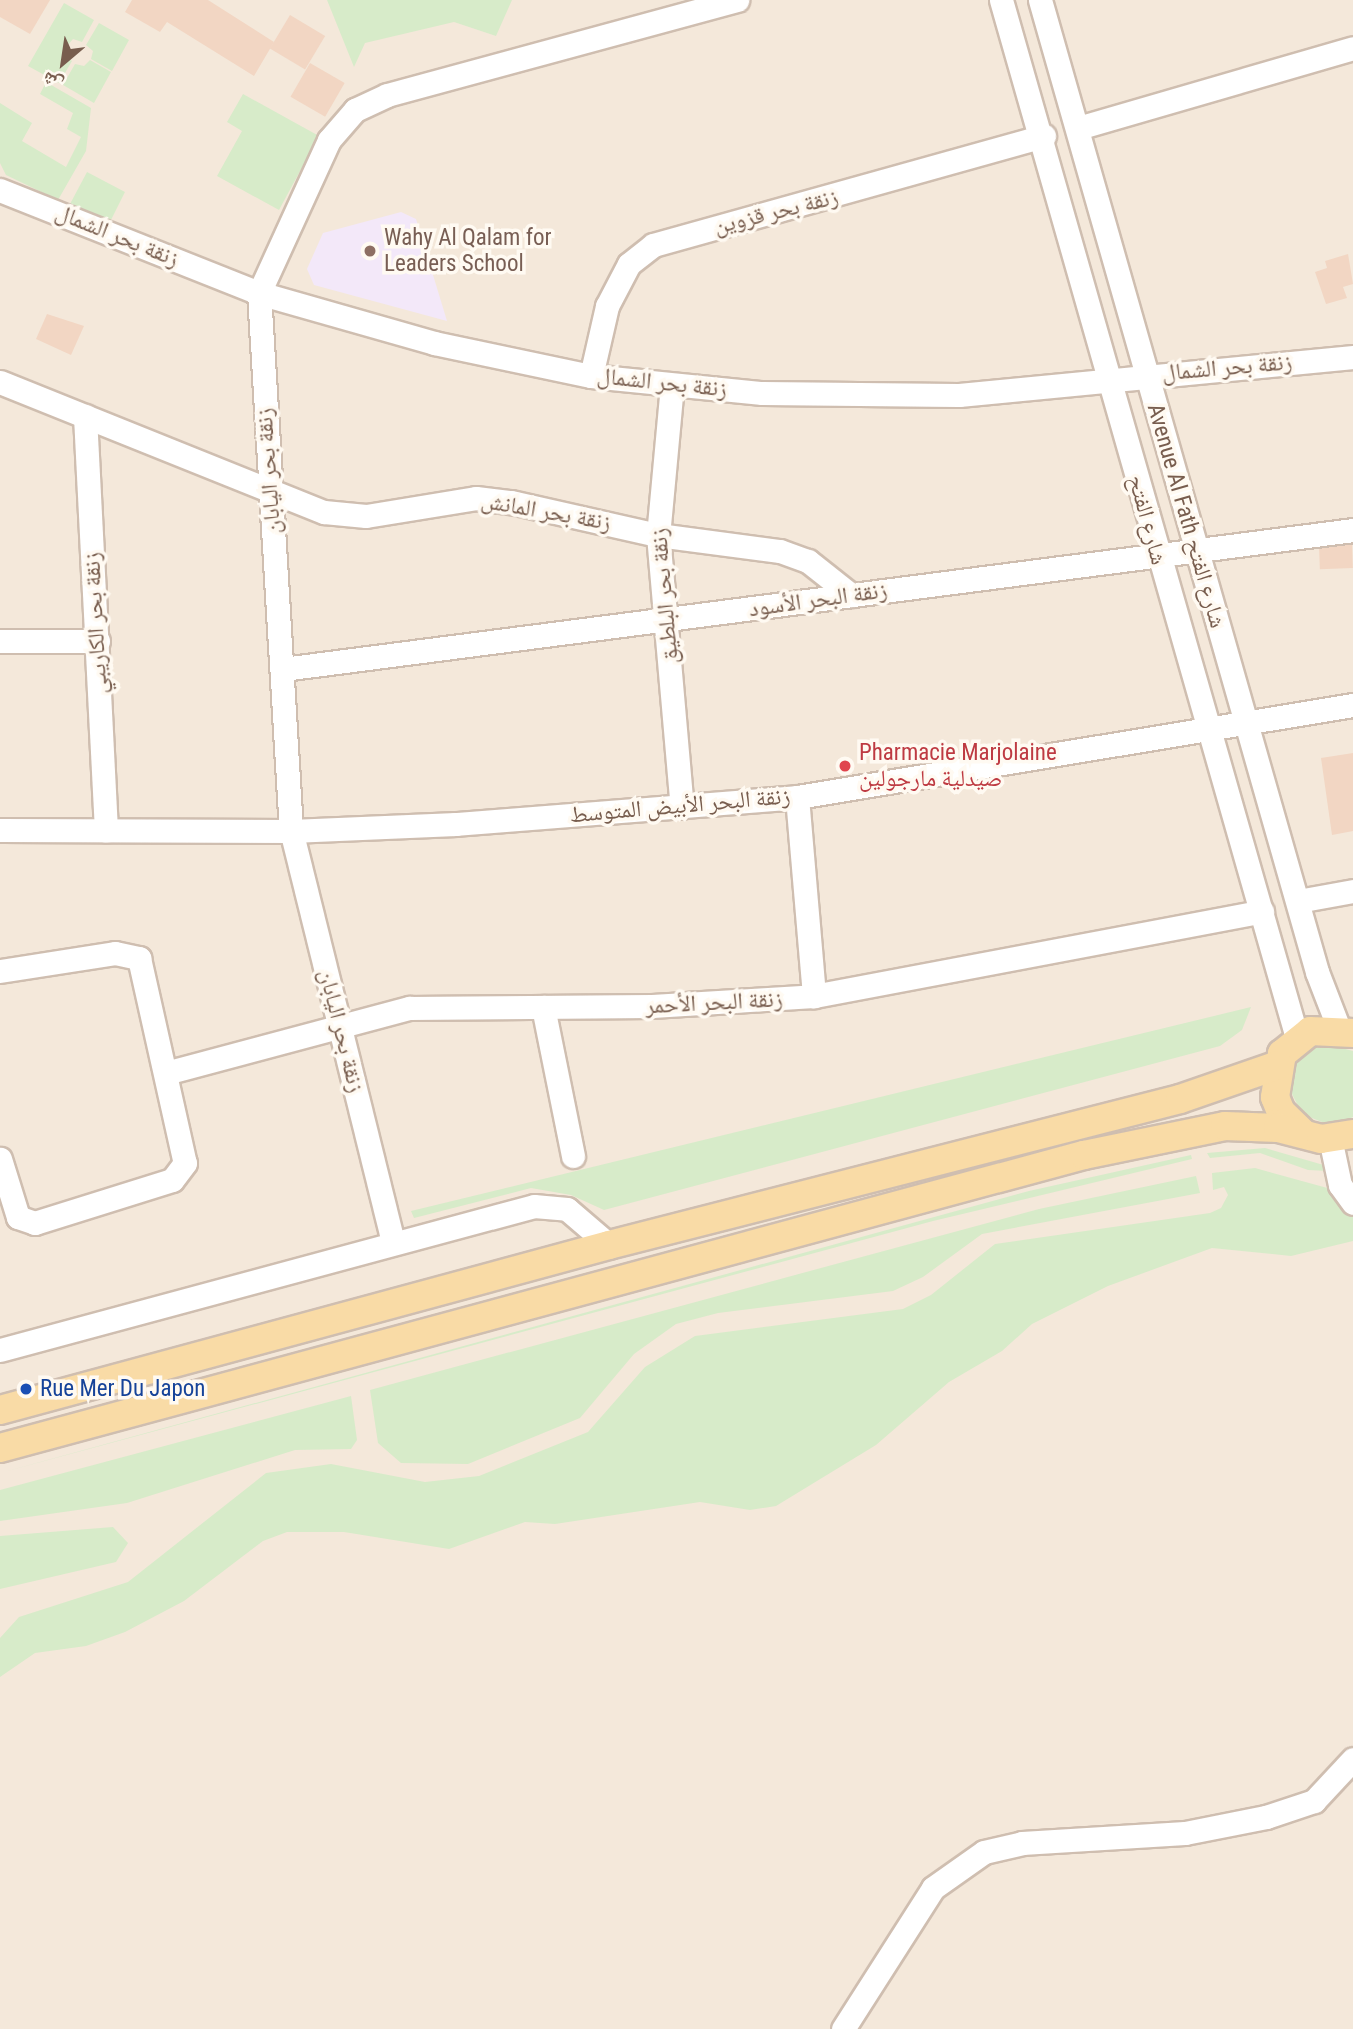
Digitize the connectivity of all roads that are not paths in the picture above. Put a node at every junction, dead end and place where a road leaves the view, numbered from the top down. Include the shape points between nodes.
1 (737, 0) edge
2 (1001, 0) edge
3 (1040, 0) edge
4 (1353, 48) edge
5 (1078, 128) junction
6 (1044, 136) junction
7 (0, 190) edge
8 (259, 293) junction
9 (1353, 357) edge
10 (1147, 375) junction
11 (591, 376) junction
12 (1111, 379) junction
13 (0, 382) edge
14 (672, 385) junction
15 (85, 416) junction
16 (270, 492) junction
17 (1353, 530) edge
18 (658, 535) junction
19 (1195, 551) junction
20 (1156, 554) junction
21 (851, 595) junction
22 (668, 622) junction
23 (0, 641) edge
24 (98, 641) junction
25 (283, 669) junction
26 (1353, 705) edge
27 (1245, 723) junction
28 (1206, 731) junction
29 (797, 797) junction
30 (682, 807) junction
31 (0, 830) edge
32 (106, 830) junction
33 (291, 831) junction
34 (1353, 891) edge
35 (1298, 901) junction
36 (1262, 911) junction
37 (0, 971) edge
38 (814, 996) junction
39 (543, 1007) junction
40 (340, 1026) junction
41 (1346, 1031) edge
42 (1297, 1038) junction
43 (1278, 1065) junction
44 (166, 1073) junction
45 (1329, 1135) edge
46 (573, 1156) dead end
47 (0, 1159) edge
48 (1353, 1203) edge
49 (393, 1242) junction
50 (609, 1245) junction
51 (0, 1350) edge
52 (0, 1410) edge
53 (0, 1448) edge
54 (1353, 1759) edge
55 (843, 2029) edge

1 - 8 street, زنقة بحر اليابان via 387,95 355,110 329,140
2 - 6 street, شارع الفتح
3 - 5 street, Avenue Al Fath شارع الفتح
4 - 5 street
5 - 10 street, Avenue Al Fath شارع الفتح
6 - 11 street, زنقة بحر قزوين via 653,245 629,264 607,306
6 - 12 street, شارع الفتح
7 - 8 street, زنقة بحر الشمال
8 - 11 street, زنقة بحر الشمال via 433,343
8 - 16 street, زنقة بحر اليابان
9 - 10 street, زنقة بحر الشمال
10 - 12 street, زنقة بحر الشمال
10 - 19 street, Avenue Al Fath شارع الفتح
11 - 14 street, زنقة بحر الشمال
12 - 14 street, زنقة بحر الشمال via 959,395 850,396
12 - 20 street, شارع الفتح
13 - 15 street, زنقة بحر المانش
14 - 18 street, زنقة بحر البلطيق
15 - 16 street, زنقة بحر المانش
15 - 24 street, زنقة بحر الكاريبي
16 - 18 street, زنقة بحر المانش via 324,512 366,516 476,498
16 - 25 street, زنقة بحر اليابان
17 - 19 street, زنقة البحر الأسود
18 - 21 street, زنقة بحر المانش via 780,551 808,561
18 - 22 street, زنقة بحر البلطيق
19 - 20 street, زنقة البحر الأسود
19 - 27 street, Avenue Al Fath شارع الفتح
20 - 21 street, زنقة البحر الأسود
20 - 28 street, شارع الفتح
21 - 22 street, زنقة البحر الأسود
22 - 25 street, زنقة البحر الأسود
22 - 30 street, زنقة بحر البلطيق
23 - 24 street
24 - 32 street, زنقة بحر الكاريبي
25 - 33 street, زنقة بحر اليابان
26 - 27 street, زنقة البحر الأبيض المتوسط
27 - 28 street, زنقة البحر الأبيض المتوسط
27 - 35 street, Avenue Al Fath شارع الفتح
28 - 29 street, زنقة البحر الأبيض المتوسط
28 - 36 street, شارع الفتح
29 - 30 street, زنقة البحر الأبيض المتوسط
29 - 38 street
30 - 33 street, زنقة البحر الأبيض المتوسط
31 - 32 street, زنقة البحر الأبيض المتوسط
32 - 33 street, زنقة البحر الأبيض المتوسط
33 - 40 street, زنقة بحر اليابان
34 - 35 street
35 - 41 street, Avenue Al Fath شارع الفتح
36 - 38 street, زنقة البحر الأحمر
36 - 42 street, شارع الفتح
37 - 44 street via 115,953 139,958
38 - 39 street, زنقة البحر الأحمر
39 - 40 street, زنقة البحر الأحمر via 410,1008
39 - 46 street
40 - 44 street, زنقة البحر الأحمر
40 - 49 street, زنقة بحر اليابان
41 - 42 main road
42 - 43 main road
43 - 45 main road via 1275,1097 1281,1112
43 - 50 main road via 1180,1099
44 - 47 street via 184,1152 183,1169 172,1180 79,1211 24,1222 12,1203
45 - 48 street via 1339,1185
45 - 53 main road via 1225,1126 1084,1156
49 - 50 street via 545,1205 578,1214
49 - 51 street
50 - 52 main road
54 - 55 street via 1314,1801 1266,1817 1185,1833 1022,1843 984,1852 933,1888

